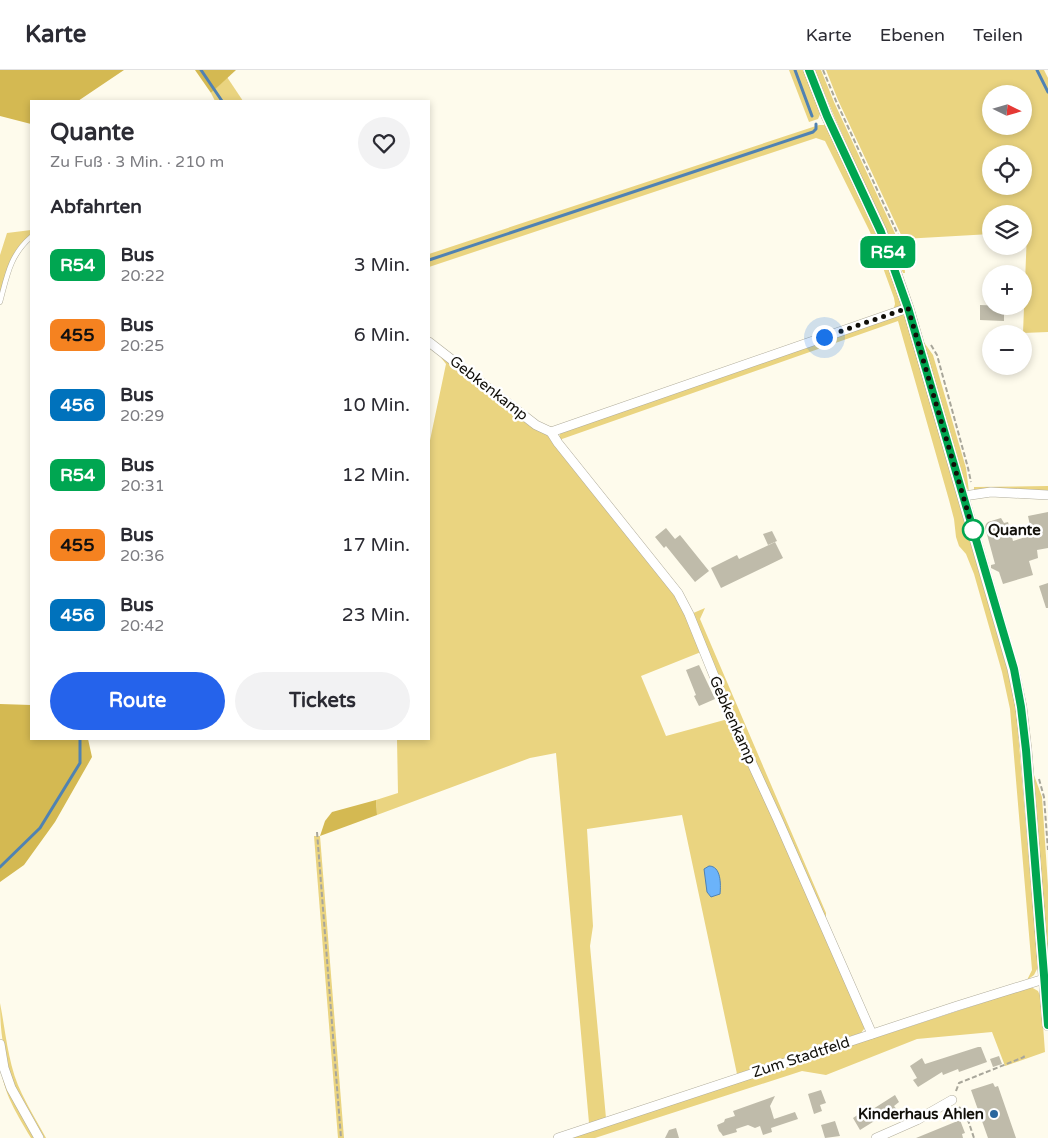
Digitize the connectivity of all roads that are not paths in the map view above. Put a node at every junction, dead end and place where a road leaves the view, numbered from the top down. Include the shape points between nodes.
1 (810, 70) edge
2 (30, 238) edge
3 (0, 302) edge
4 (908, 308) junction
5 (430, 343) edge
6 (551, 432) junction
7 (1048, 495) edge
8 (968, 496) junction
9 (1044, 979) junction
10 (1048, 1025) edge
11 (872, 1034) junction
12 (0, 1044) edge
13 (952, 1100) road end
14 (39, 1138) edge
15 (558, 1138) edge
16 (876, 1138) edge

1 - 4 main road via 827,116 881,232
2 - 3 lane via 20,246 11,263
4 - 6 street
4 - 8 main road
5 - 6 street, Gebkenkamp via 536,425
6 - 11 street, Gebkenkamp via 678,593
7 - 8 street via 991,492
8 - 9 main road via 1021,707
9 - 10 main road
9 - 11 street, Zum Stadtfeld
11 - 15 street, Zum Stadtfeld
12 - 14 street via 11,1088
13 - 16 street

